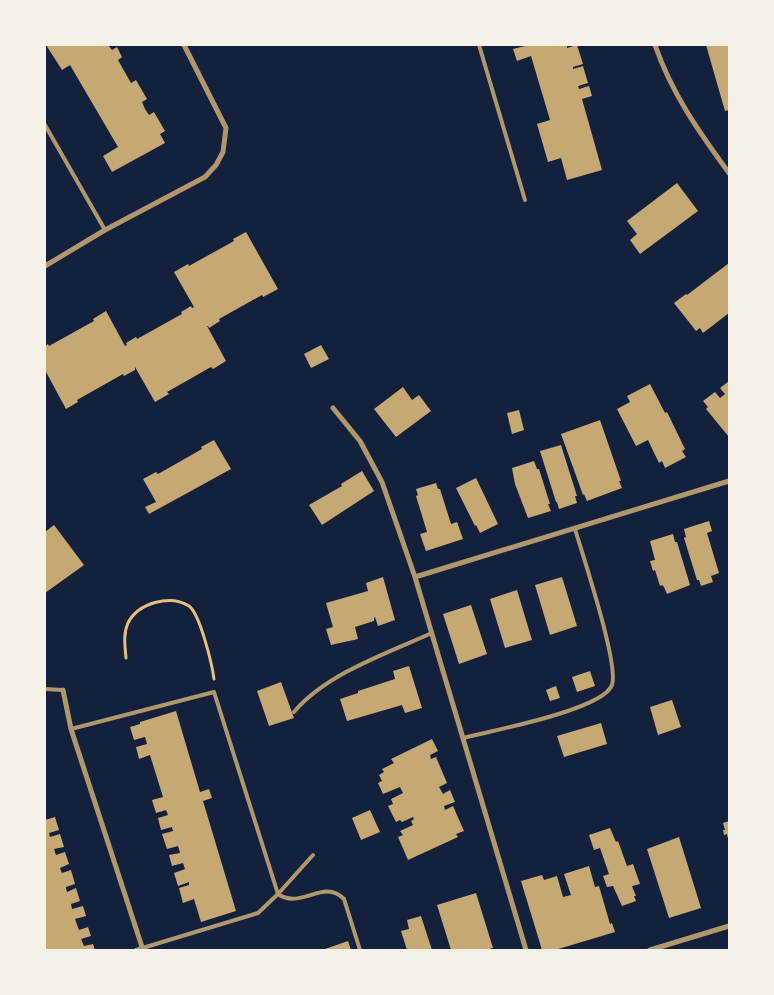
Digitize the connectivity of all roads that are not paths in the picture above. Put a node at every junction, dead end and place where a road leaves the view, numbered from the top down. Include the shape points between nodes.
1 (184, 45) edge
2 (479, 45) edge
3 (656, 45) edge
4 (45, 125) edge
5 (729, 173) edge
6 (525, 200) dead end
7 (105, 230) junction
8 (45, 266) edge
9 (333, 408) dead end
10 (729, 481) edge
11 (575, 529) junction
12 (415, 577) junction
13 (432, 633) junction
14 (45, 689) edge
15 (63, 690) joint
16 (294, 712) dead end
17 (71, 729) junction
18 (463, 738) junction
19 (313, 855) dead end
20 (278, 894) junction
21 (729, 926) edge
22 (143, 949) edge
23 (136, 950) edge
24 (360, 950) edge
25 (526, 950) edge
26 (650, 950) edge

1 - 7 street via 226,128 223,152 205,177
2 - 6 lane
3 - 5 street via 673,88 695,128
4 - 7 lane
7 - 8 street
9 - 12 street via 360,440 382,482
10 - 11 street
11 - 12 street
11 - 18 lane via 609,648 612,686 592,702 565,712
12 - 13 street
13 - 16 lane via 326,683
13 - 18 street
14 - 15 lane
15 - 17 street
17 - 20 lane via 214,692
17 - 22 street
18 - 25 street
19 - 20 lane
20 - 22 lane via 258,913
20 - 24 lane via 293,900 328,891 339,894 344,899
21 - 26 street
22 - 23 lane

